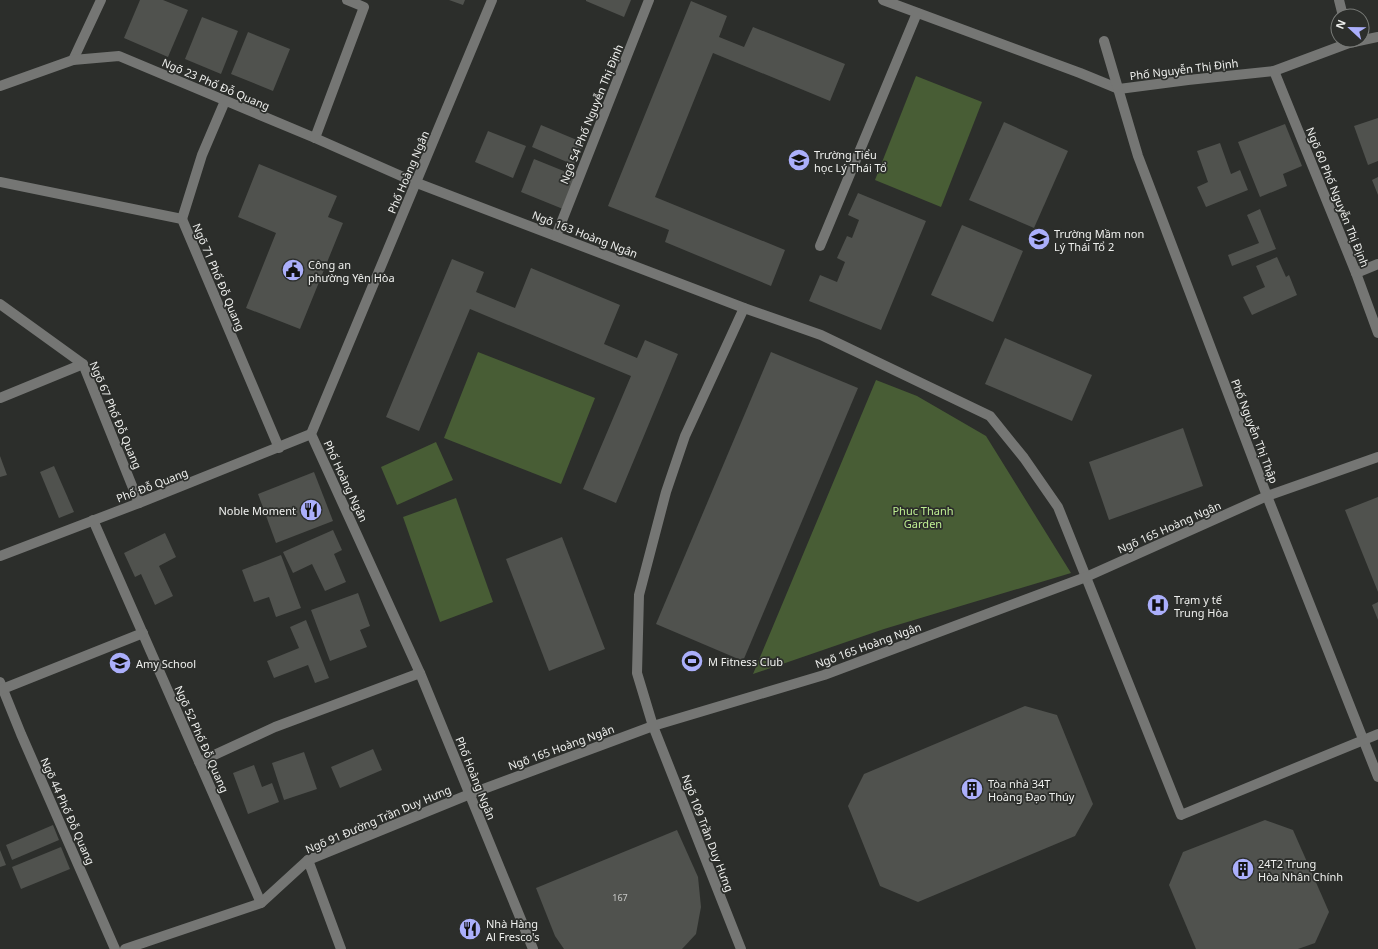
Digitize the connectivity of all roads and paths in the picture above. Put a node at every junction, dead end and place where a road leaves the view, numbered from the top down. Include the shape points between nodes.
1 (101, 0) edge
2 (347, 0) edge
3 (492, 0) edge
4 (650, 0) edge
5 (883, 0) edge
6 (917, 13) junction
7 (1104, 41) dead end
8 (1333, 48) edge
9 (73, 60) junction
10 (1274, 71) junction
11 (0, 86) edge
12 (1119, 89) junction
13 (225, 100) junction
14 (315, 138) junction
15 (0, 182) edge
16 (417, 183) junction
17 (182, 218) junction
18 (556, 236) junction
19 (820, 246) dead end
20 (1378, 264) edge
21 (1356, 273) junction
22 (0, 304) edge
23 (744, 308) junction
24 (1378, 333) edge
25 (83, 364) junction
26 (0, 398) edge
27 (311, 434) junction
28 (279, 448) junction
29 (1378, 457) edge
30 (1267, 496) junction
31 (139, 503) junction
32 (93, 520) junction
33 (0, 556) edge
34 (1086, 577) junction
35 (143, 633) junction
36 (420, 673) junction
37 (1, 687) edge
38 (653, 726) junction
39 (1378, 734) edge
40 (1363, 740) junction
41 (199, 762) junction
42 (1378, 777) edge
43 (470, 794) junction
44 (308, 860) junction
45 (261, 903) junction
46 (115, 949) edge
47 (125, 949) edge
48 (341, 949) edge
49 (533, 949) edge
50 (741, 949) edge

1 - 9 street
2 - 14 street via 364,7
3 - 16 street, Phố Hoàng Ngân
4 - 18 street, Ngõ 54 Phố Nguyễn Thị Định
5 - 6 street, Phố Nguyễn Thị Định
6 - 12 street, Phố Nguyễn Thị Định
6 - 19 street
7 - 12 street, Phố Nguyễn Thị Thập
8 - 10 street, Phố Nguyễn Thị Định
9 - 11 street, Ngõ 23 Phố Đỗ Quang
9 - 13 street, Ngõ 23 Phố Đỗ Quang via 119,56
10 - 12 street, Phố Nguyễn Thị Định
10 - 21 street, Ngõ 60 Phố Nguyễn Thị Định
12 - 30 street, Phố Nguyễn Thị Thập via 1138,156
13 - 14 street, Ngõ 23 Phố Đỗ Quang
13 - 17 street via 202,155
14 - 16 street, Ngõ 23 Phố Đỗ Quang
15 - 17 street, Ngõ 71 Phố Đỗ Quang
16 - 18 street, Ngõ 163 Hoàng Ngân
16 - 27 street, Phố Hoàng Ngân
17 - 28 street, Ngõ 71 Phố Đỗ Quang
18 - 23 street, Ngõ 163 Hoàng Ngân
20 - 21 street
21 - 24 street, Ngõ 60 Phố Nguyễn Thị Định
22 - 25 street, Ngõ 67 Phố Đỗ Quang
23 - 34 street, Ngõ 163 Hoàng Ngân via 821,335 990,416 1024,458 1058,507
23 - 38 street, Ngõ 109 Trần Duy Hưng via 684,436 666,492 639,595 637,673
25 - 26 street
25 - 31 street, Ngõ 67 Phố Đỗ Quang
27 - 28 street, Phố Đỗ Quang
27 - 36 street, Phố Hoàng Ngân
28 - 31 street, Phố Đỗ Quang
29 - 30 street, Ngõ 165 Hoàng Ngân
30 - 34 street, Ngõ 165 Hoàng Ngân
30 - 40 street, Phố Nguyễn Thị Thập
31 - 32 street, Phố Đỗ Quang
32 - 33 street, Phố Đỗ Quang
32 - 35 street, Ngõ 52 Phố Đỗ Quang
34 - 38 street, Ngõ 165 Hoàng Ngân via 824,675
34 - 40 street, Ngõ 163 Hoàng Ngân via 1181,815
35 - 37 street
35 - 41 street, Ngõ 52 Phố Đỗ Quang
36 - 41 street via 275,727
36 - 43 street, Phố Hoàng Ngân
37 - 46 street, Ngõ 44 Phố Đỗ Quang
38 - 43 street, Ngõ 165 Hoàng Ngân
38 - 50 street, Ngõ 109 Trần Duy Hưng
39 - 40 street
40 - 42 street, Phố Nguyễn Thị Thập
41 - 45 street, Ngõ 52 Phố Đỗ Quang
43 - 44 street, Ngõ 91 Đường Trần Duy Hưng
43 - 49 street, Phố Hoàng Ngân
44 - 45 street, Ngõ 91 Đường Trần Duy Hưng
44 - 48 street
45 - 47 street, Ngõ 91 Đường Trần Duy Hưng

